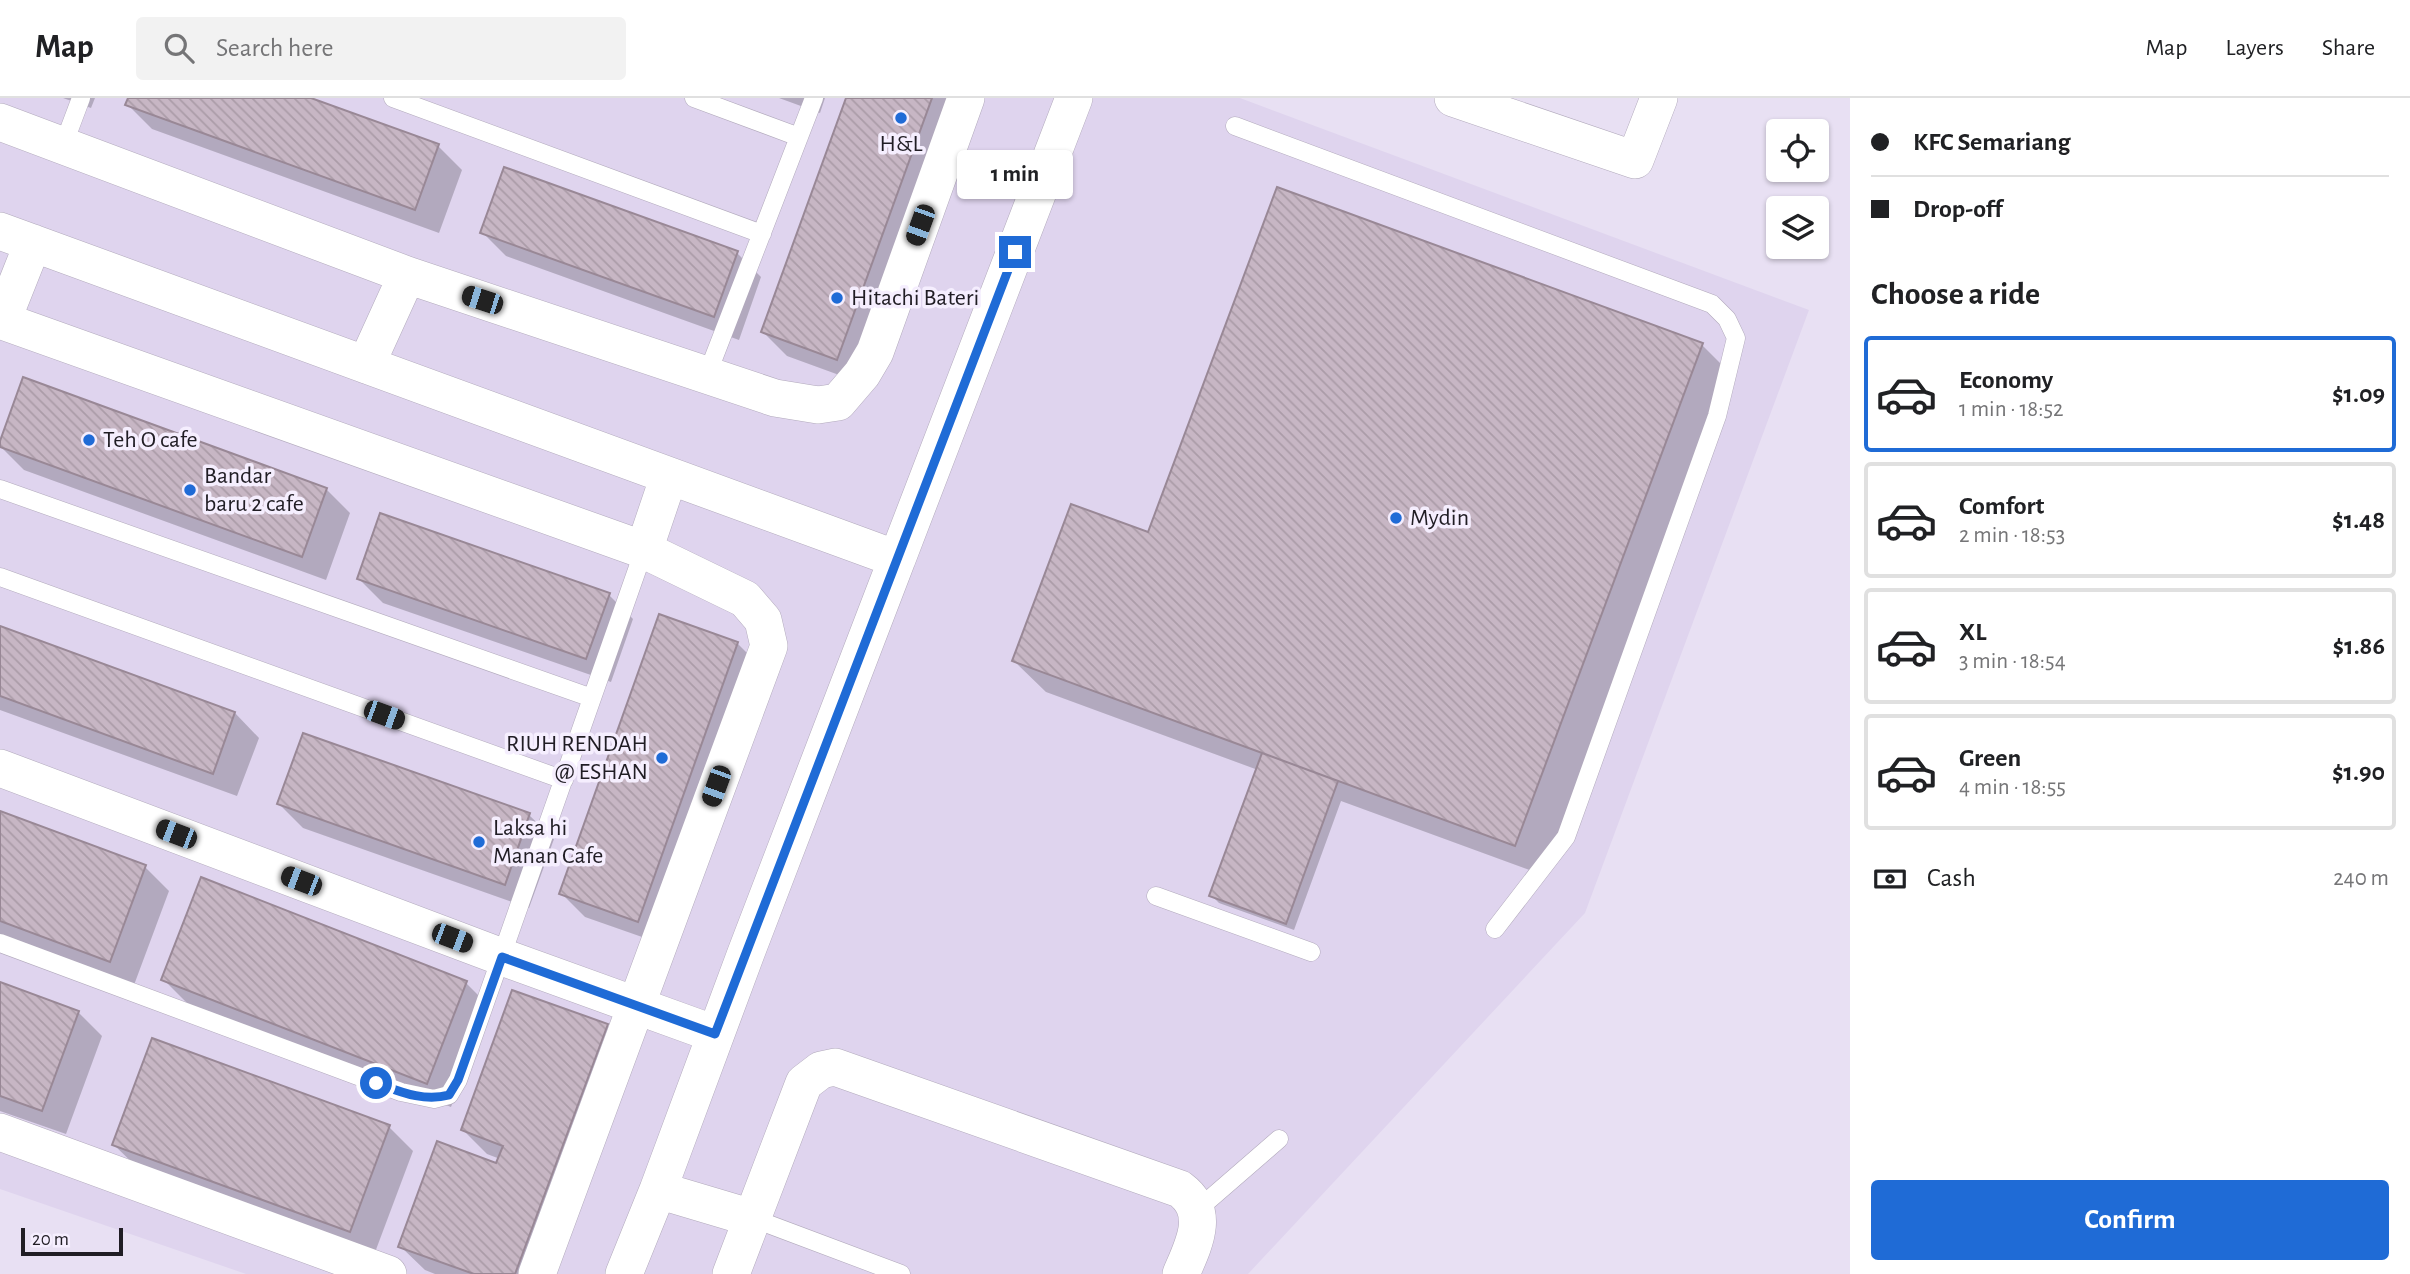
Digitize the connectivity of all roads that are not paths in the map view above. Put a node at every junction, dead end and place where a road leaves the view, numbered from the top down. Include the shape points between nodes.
1 (81, 98) edge
2 (393, 98) edge
3 (694, 98) edge
4 (814, 98) edge
5 (966, 98) edge
6 (1074, 98) edge
7 (1453, 98) edge
8 (1659, 98) edge
9 (0, 122) edge
10 (1235, 126) dead end
11 (799, 136) junction
12 (63, 146) junction
13 (762, 233) junction
14 (17, 237) edge
15 (407, 275) junction
16 (1, 322) edge
17 (366, 365) junction
18 (708, 375) junction
19 (669, 476) junction
20 (0, 489) edge
21 (644, 550) junction
22 (897, 559) junction
23 (0, 577) edge
24 (592, 698) junction
25 (0, 768) edge
26 (564, 780) junction
27 (1156, 896) dead end
28 (1495, 929) dead end
29 (0, 943) edge
30 (1311, 953) dead end
31 (502, 957) junction
32 (634, 1005) junction
33 (715, 1034) junction
34 (0, 1132) edge
35 (1279, 1139) dead end
36 (658, 1190) junction
37 (1196, 1211) junction
38 (751, 1218) junction
39 (388, 1274) edge
40 (537, 1274) edge
41 (624, 1274) edge
42 (731, 1274) edge
43 (901, 1274) edge
44 (1181, 1274) edge

1 - 12 lane
2 - 13 lane
3 - 11 lane
4 - 11 lane
5 - 18 street via 875,352 838,402 818,405 775,398
6 - 22 street
7 - 8 street via 1635,160
9 - 12 street
10 - 28 lane via 1712,304 1727,319 1736,338 1717,415 1566,837
11 - 13 lane
12 - 15 street
13 - 18 lane
14 - 16 street
14 - 17 street
15 - 17 street
15 - 18 street
16 - 21 street
17 - 19 street
19 - 21 street
19 - 22 street
20 - 24 lane
21 - 24 lane
21 - 32 street via 745,599 763,620 769,646
22 - 33 street
23 - 26 lane
24 - 26 lane
25 - 31 street
26 - 31 lane
27 - 30 lane
29 - 31 lane via 401,1092 434,1099 449,1095 458,1080
31 - 32 street
32 - 33 street
32 - 40 street
33 - 36 street
34 - 39 street
35 - 37 lane
36 - 38 street
36 - 41 street
37 - 38 street via 1192,1197 1180,1188 835,1067 821,1070 804,1083
37 - 44 street via 1199,1221
38 - 42 street
38 - 43 lane

